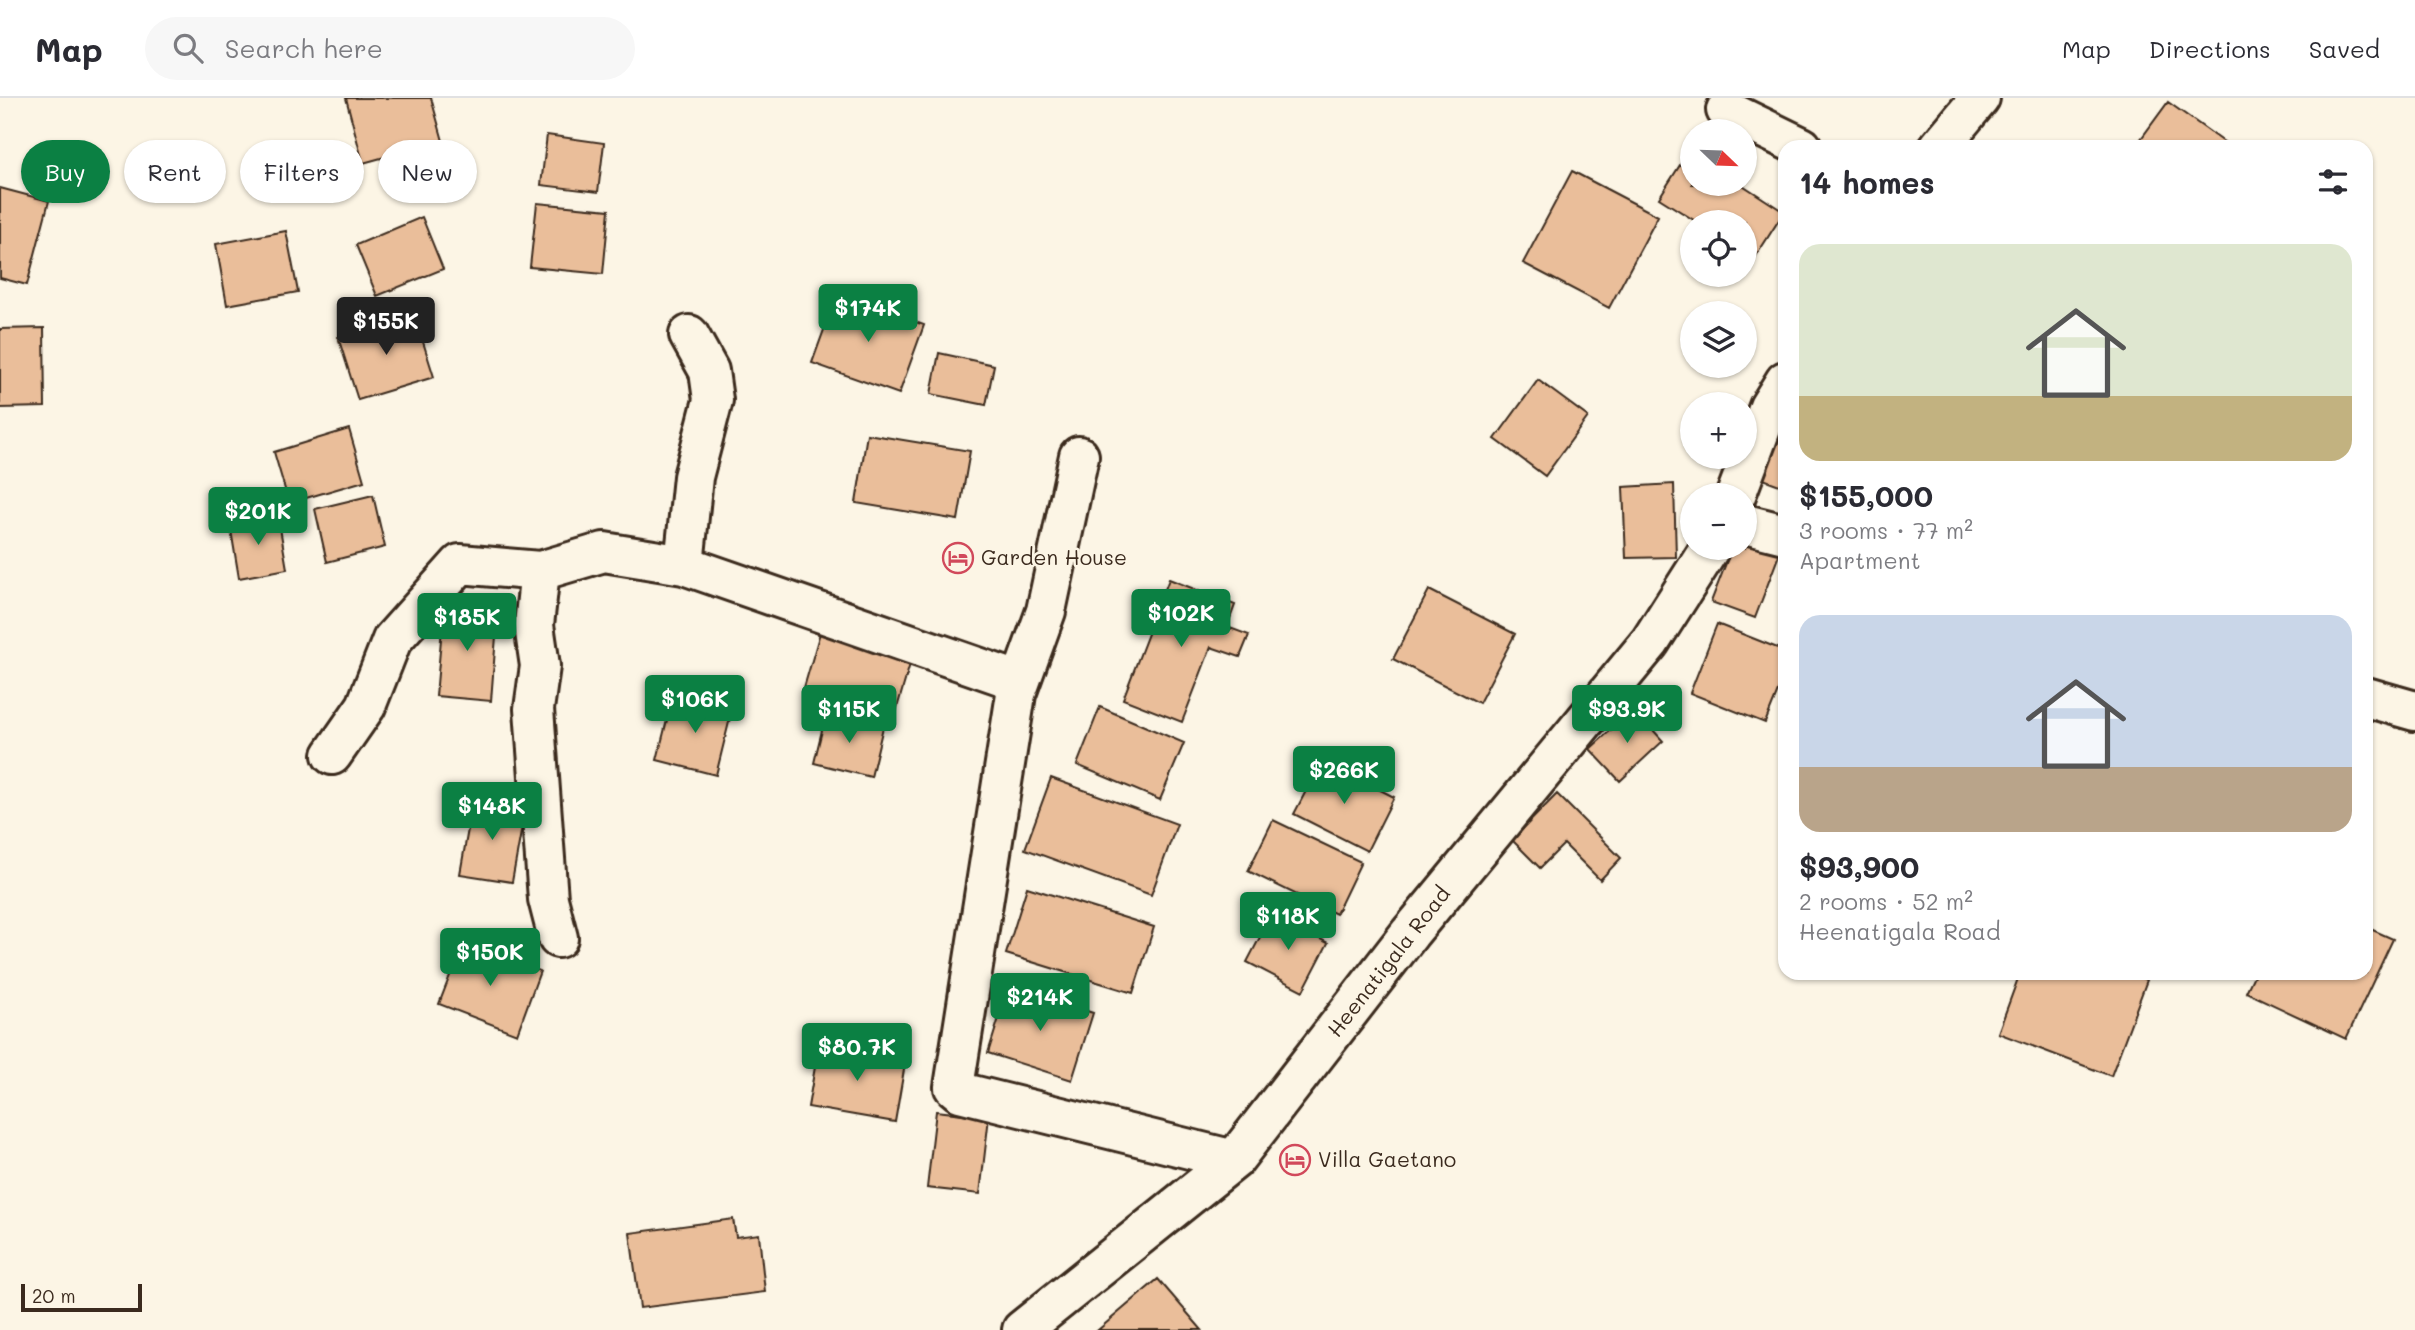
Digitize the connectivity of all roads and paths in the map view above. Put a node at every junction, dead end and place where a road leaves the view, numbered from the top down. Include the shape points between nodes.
1 (1980, 98) edge
2 (1726, 110) dead end
3 (1788, 140) edge
4 (1945, 140) edge
5 (689, 335) dead end
6 (1778, 392) edge
7 (1079, 456) dead end
8 (1740, 483) edge
9 (1757, 527) edge
10 (1778, 532) edge
11 (1702, 560) edge
12 (684, 565) junction
13 (540, 570) junction
14 (1016, 694) junction
15 (2373, 699) edge
16 (2415, 711) edge
17 (332, 755) dead end
18 (558, 938) dead end
19 (1234, 1160) junction
20 (1022, 1330) edge

1 - 4 street
2 - 3 street
5 - 12 street via 709,371 713,400 693,477
6 - 8 street
7 - 14 street via 1046,611
9 - 10 street
11 - 19 street, Heenatigala Road via 1650,642 1410,933
12 - 13 street via 604,552
12 - 14 street via 1009,678
13 - 17 street via 460,564 392,640 366,706
13 - 18 street via 534,625 540,666 534,723 548,900
14 - 19 street via 954,1087 960,1093
15 - 16 street
19 - 20 street, Heenatigala Road

